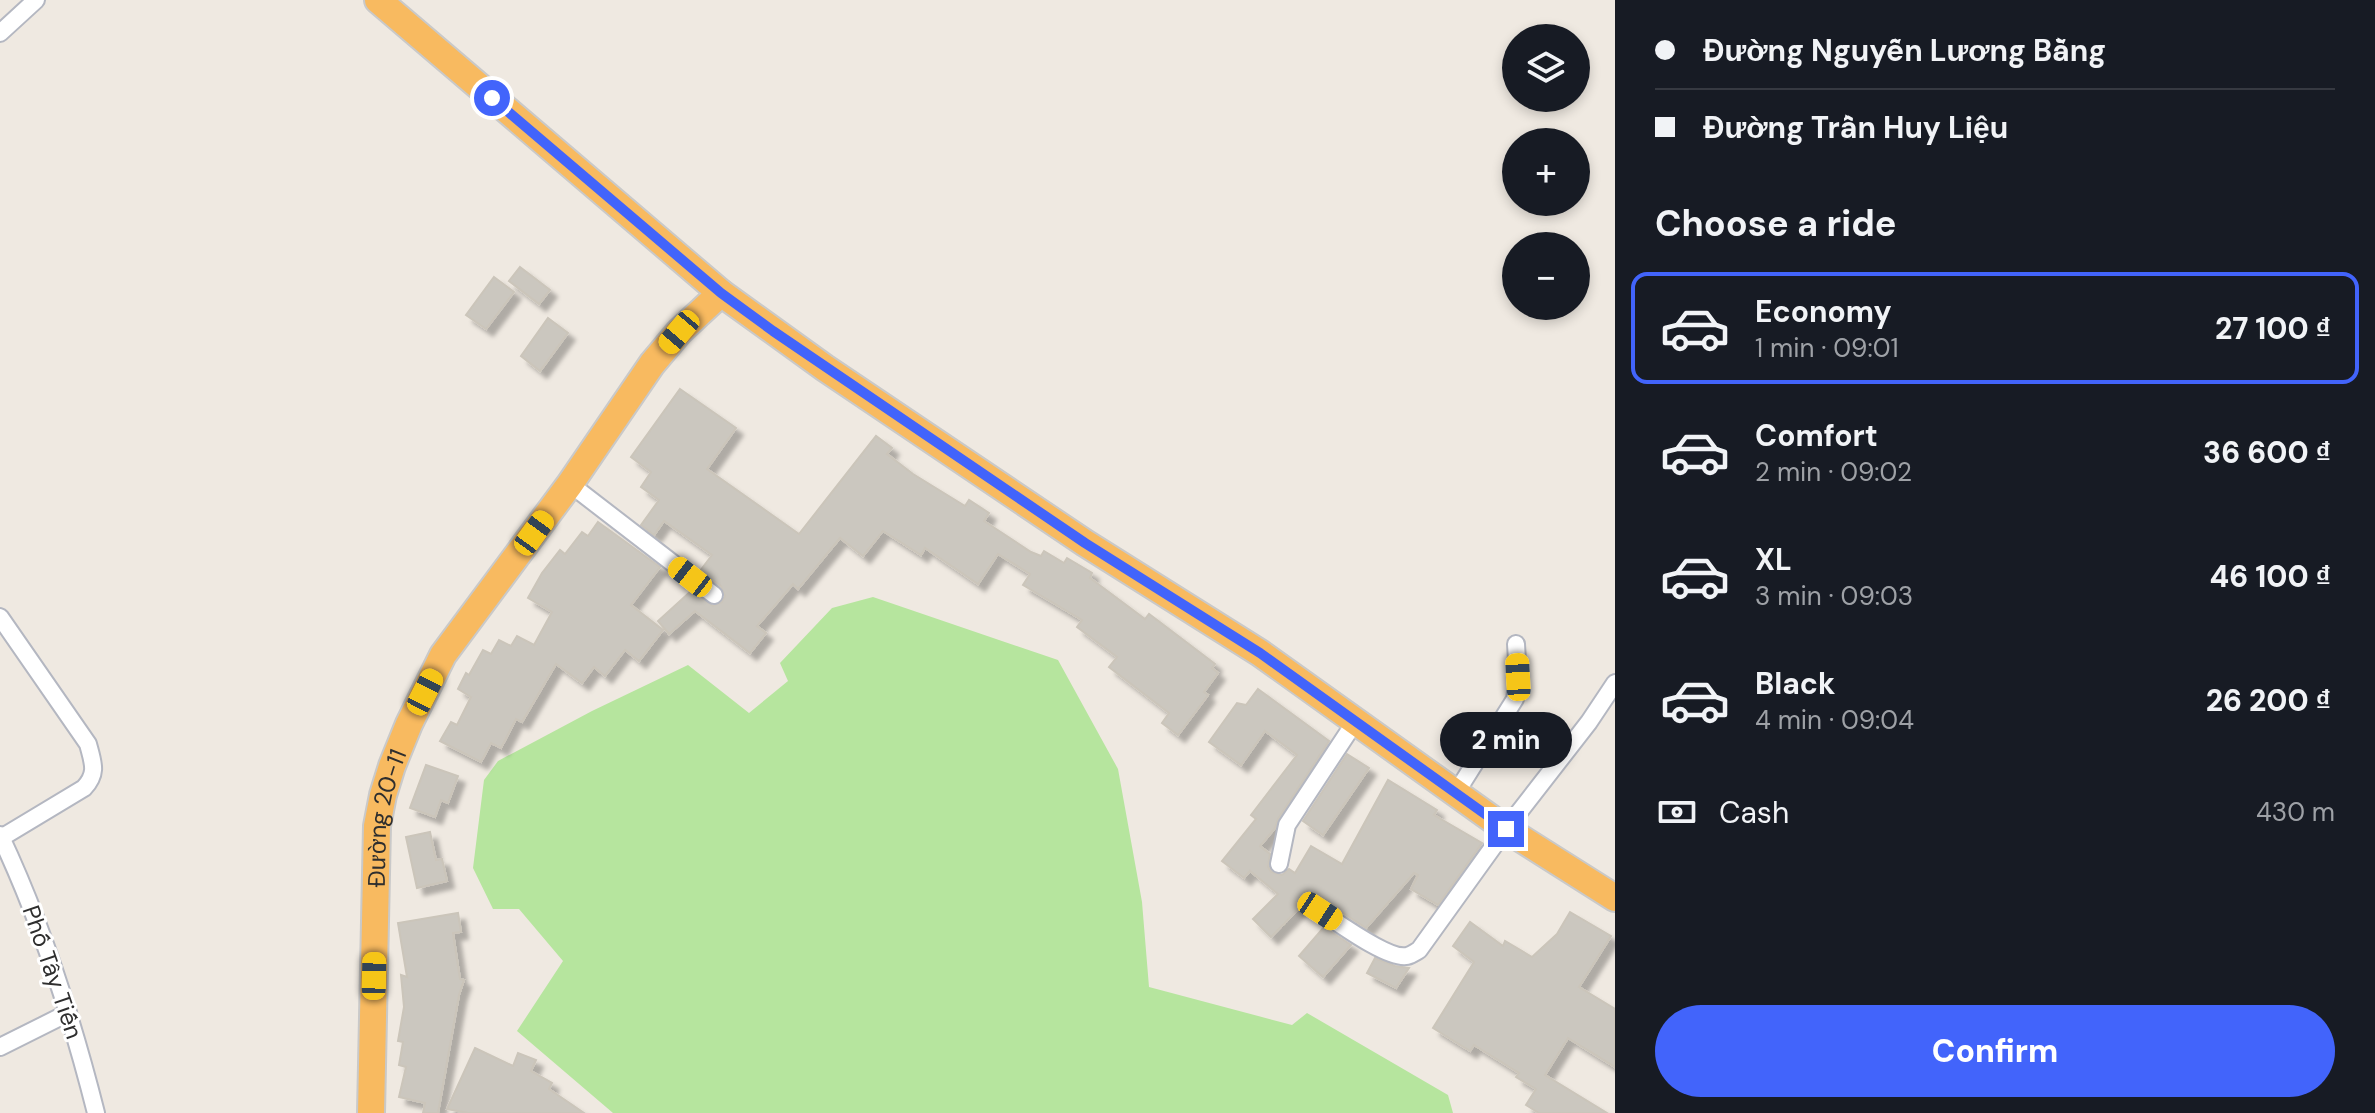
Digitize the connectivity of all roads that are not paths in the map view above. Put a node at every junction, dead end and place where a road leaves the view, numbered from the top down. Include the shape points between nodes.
1 (36, 0) edge
2 (378, 0) edge
3 (0, 33) edge
4 (721, 293) junction
5 (570, 484) junction
6 (714, 595) dead end
7 (0, 617) edge
8 (1516, 644) dead end
9 (1615, 683) edge
10 (1355, 722) junction
11 (1456, 793) junction
12 (1506, 829) junction
13 (1, 837) edge
14 (1279, 864) dead end
15 (1615, 898) edge
16 (1320, 911) dead end
17 (68, 1013) junction
18 (0, 1047) edge
19 (96, 1113) edge
20 (371, 1113) edge

1 - 3 street
2 - 4 highway
4 - 5 highway, Đường 20-11 via 652,364
4 - 10 highway
5 - 6 street
5 - 20 highway, Đường 20-11 via 443,655 409,724 383,795 377,826
7 - 13 street via 88,744 93,764 93,779 84,788
8 - 11 street via 1515,699
9 - 12 street
10 - 11 highway
10 - 14 street via 1287,825
11 - 12 highway
12 - 15 highway
12 - 16 street via 1437,927 1408,956 1370,943
13 - 17 street, Phố Tây Tiến via 24,886
17 - 18 street
17 - 19 street, Phố Tây Tiến

